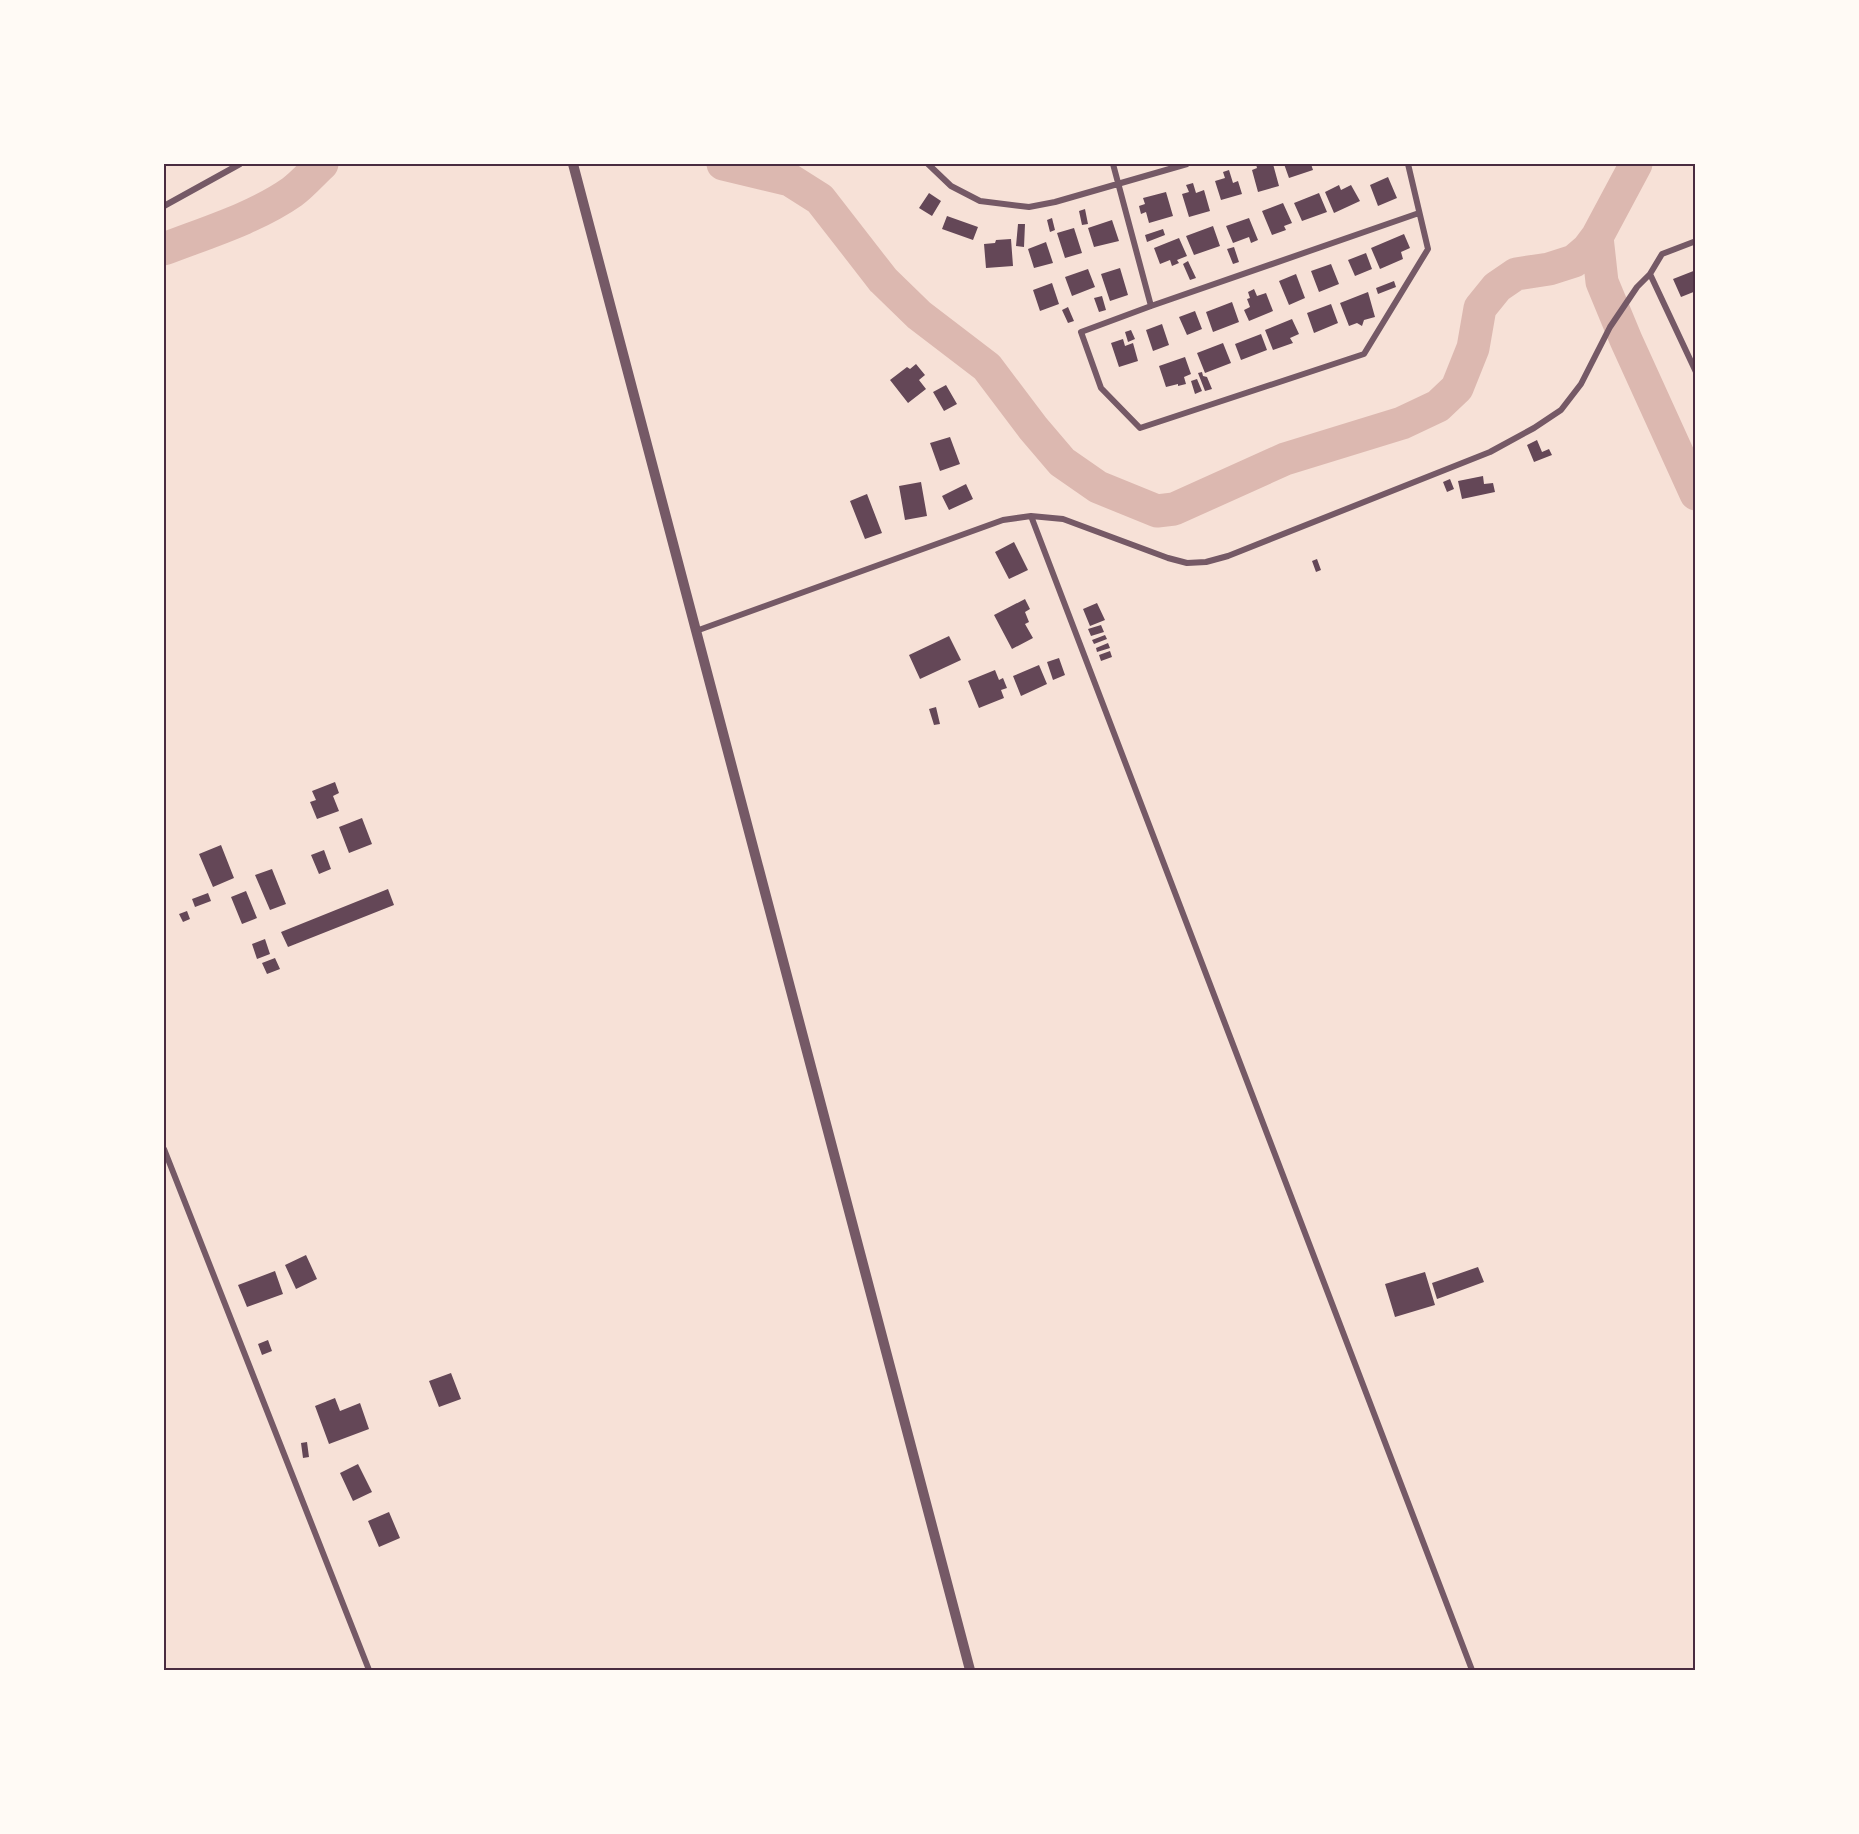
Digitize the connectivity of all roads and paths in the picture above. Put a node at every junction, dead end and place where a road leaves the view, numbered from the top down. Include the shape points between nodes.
1 (240, 164) edge
2 (573, 164) edge
3 (928, 164) edge
4 (1113, 164) edge
5 (1187, 164) edge
6 (1408, 164) edge
7 (1118, 184) junction
8 (164, 206) edge
9 (1419, 213) junction
10 (1695, 241) edge
11 (1650, 274) junction
12 (1151, 306) junction
13 (1695, 372) edge
14 (1031, 516) junction
15 (696, 631) junction
16 (164, 1149) edge
17 (369, 1671) edge
18 (970, 1671) edge
19 (1472, 1671) edge

1 - 8 street
2 - 15 street
3 - 7 street via 951,186 980,201 1004,205 1029,207
4 - 7 street
5 - 7 street
6 - 9 street
7 - 12 street
9 - 12 street
9 - 12 street via 1428,249 1364,354 1140,428 1101,388 1081,332
10 - 11 street via 1662,254
11 - 13 street
11 - 14 street via 1610,327 1581,384 1561,410 1490,452 1228,556 1187,563 1063,519
14 - 15 street via 1003,520
14 - 19 street
15 - 18 street
16 - 17 street

